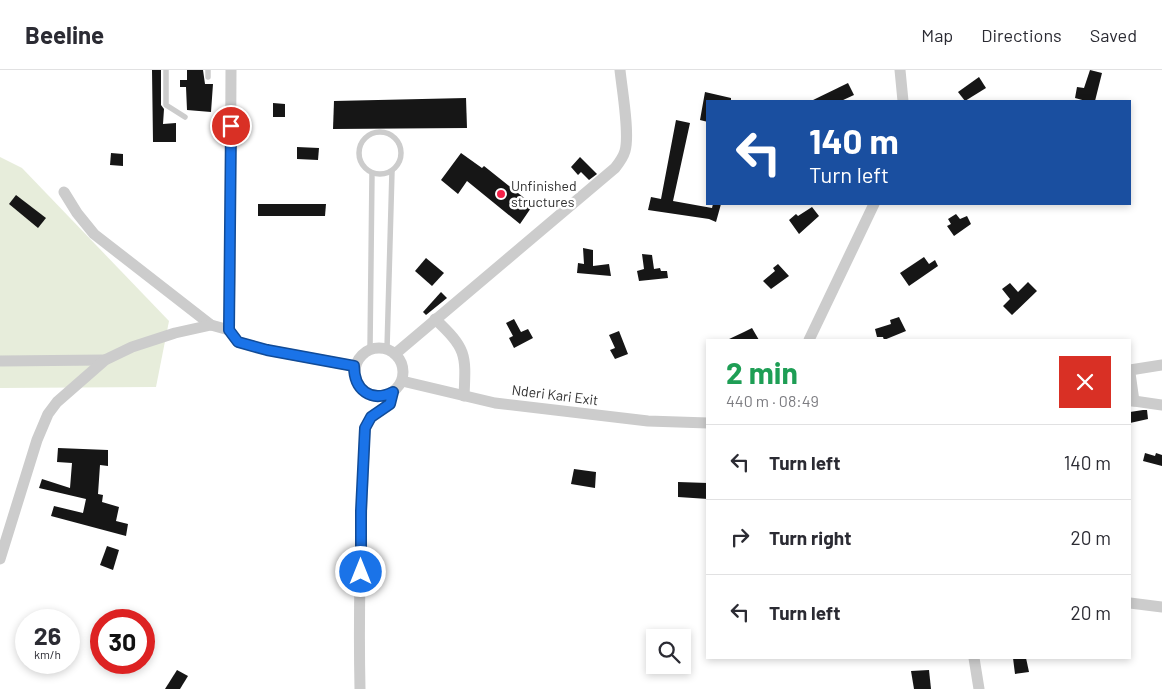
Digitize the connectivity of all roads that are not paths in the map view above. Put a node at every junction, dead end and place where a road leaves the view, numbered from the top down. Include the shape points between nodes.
1 (166, 70) edge
2 (231, 70) edge
3 (620, 70) edge
4 (900, 70) edge
5 (903, 100) edge
6 (184, 117) dead end
7 (392, 170) junction
8 (372, 173) junction
9 (64, 192) dead end
10 (874, 205) edge
11 (435, 319) junction
12 (211, 325) junction
13 (229, 330) junction
14 (809, 339) edge
15 (370, 349) junction
16 (391, 351) junction
17 (104, 360) junction
18 (0, 361) edge
19 (1162, 365) edge
20 (354, 366) junction
21 (1131, 372) edge
22 (402, 381) junction
23 (1131, 386) edge
24 (393, 392) junction
25 (464, 396) junction
26 (1132, 401) edge
27 (1162, 405) edge
28 (706, 423) edge
29 (0, 559) edge
30 (1131, 603) edge
31 (1162, 607) edge
32 (974, 659) edge
33 (360, 689) edge
34 (979, 689) edge

1 - 6 lane via 166,106
2 - 13 street
3 - 11 street via 627,139 621,161
4 - 5 street
7 - 8 lane via 385,174
7 - 8 lane via 400,159 400,145 391,134 377,131 364,137 358,150 361,164
7 - 16 lane
8 - 15 lane
9 - 12 street via 94,234
10 - 14 street
11 - 16 street
11 - 25 street via 460,346 465,369
12 - 13 street
12 - 17 street via 154,339
13 - 20 street via 238,342
15 - 16 street
15 - 20 street
16 - 22 street via 403,366
17 - 18 street
17 - 29 street via 48,414
19 - 21 street
20 - 24 street via 355,380 366,393 382,396
22 - 24 street
22 - 25 street, Nderi Kari Exit
23 - 26 street
24 - 33 street via 390,404 371,417 365,428
25 - 28 street, Nderi Kari Exit via 495,403 639,420
26 - 27 street
30 - 31 street
32 - 34 street

